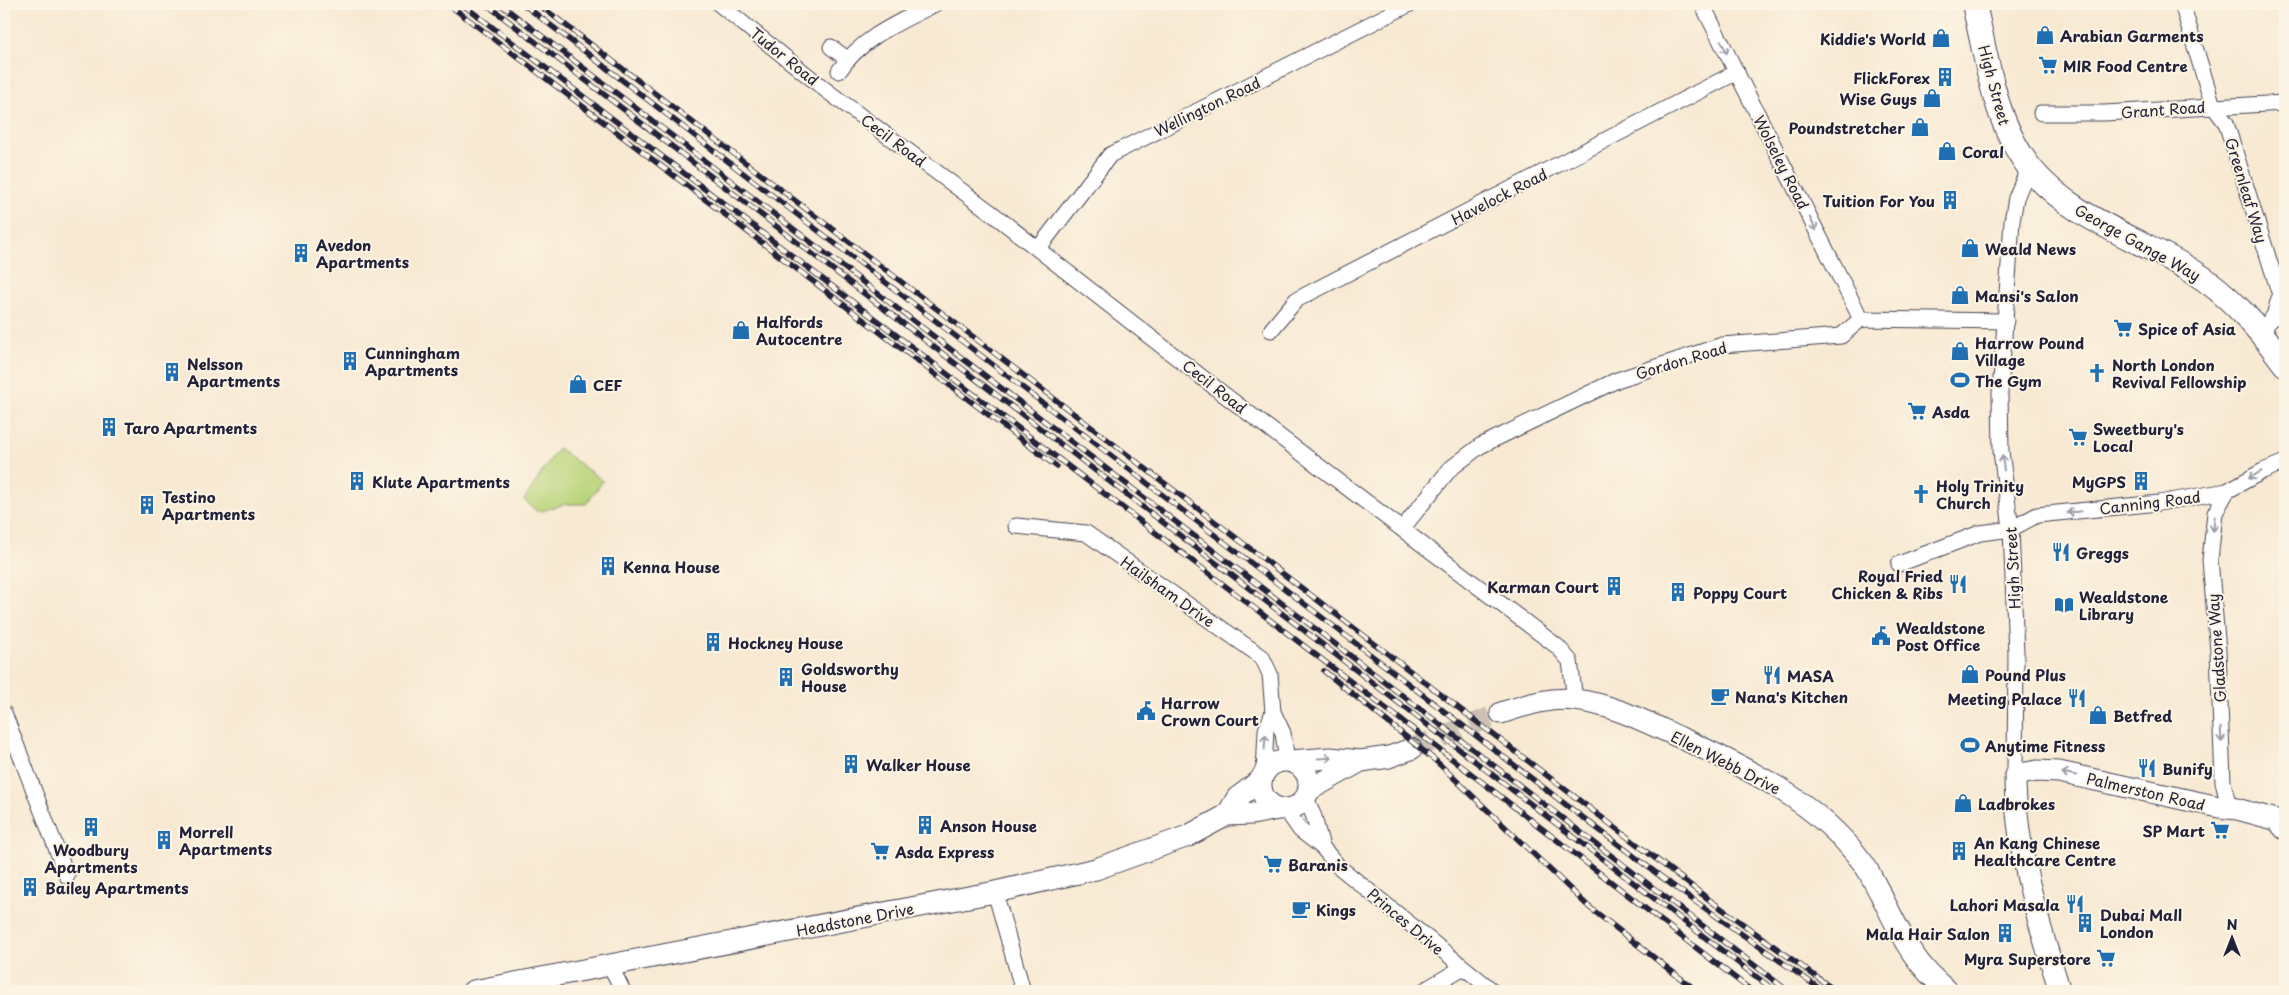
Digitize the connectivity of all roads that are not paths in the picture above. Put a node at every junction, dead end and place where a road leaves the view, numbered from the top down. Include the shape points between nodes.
1 (718, 4) edge
2 (935, 4) edge
3 (1410, 4) edge
4 (1702, 4) edge
5 (1974, 4) edge
6 (2182, 4) edge
7 (831, 47) dead end
8 (1737, 72) junction
9 (827, 91) joint
10 (2285, 103) edge
11 (2213, 106) junction
12 (2041, 113) dead end
13 (2029, 167) junction
14 (1038, 249) junction
15 (1861, 319) junction
16 (2006, 321) junction
17 (1271, 330) dead end
18 (2261, 332) junction
19 (2285, 364) edge
20 (2285, 462) edge
21 (2227, 491) junction
22 (1016, 526) dead end
23 (1402, 529) junction
24 (2011, 529) junction
25 (1899, 564) dead end
26 (1576, 700) junction
27 (1273, 712) junction
28 (4, 713) edge
29 (1501, 713) tunnel mouth
30 (1411, 749) tunnel mouth
31 (1288, 761) junction
32 (1361, 761) junction
33 (1263, 776) junction
34 (2015, 776) junction
35 (1308, 794) junction
36 (2230, 808) junction
37 (1282, 809) junction
38 (1227, 815) junction
39 (2282, 822) edge
40 (1322, 847) junction
41 (67, 876) dead end
42 (995, 892) junction
43 (610, 965) junction
44 (1462, 968) junction
45 (473, 991) edge
46 (623, 991) edge
47 (1023, 991) edge
48 (1423, 991) edge
49 (1493, 991) edge
50 (1948, 991) edge
51 (2060, 991) edge

1 - 9 street, Tudor Road
2 - 7 street via 872,37 843,65
3 - 14 street, Wellington Road via 1110,155
4 -> 8 street, Wolseley Road
5 - 13 main road, High Street via 1996,99 2009,134
6 - 11 street, Greenleaf Way
8 -> 15 street, Wolseley Road
8 - 17 street, Havelock Road via 1296,300
9 - 14 street, Cecil Road
10 - 11 street, Grant Road
11 - 12 street, Grant Road via 2104,113
11 - 18 street, Greenleaf Way via 2226,123 2280,295 2274,316
13 - 16 street, High Street via 2016,198 2012,221
13 - 18 main road, George Gange Way via 2045,185 2080,210 2193,271 2220,290
14 - 23 street, Cecil Road
15 - 16 street
15 - 23 street, Gordon Road via 1841,336 1722,345 1617,380 1480,446 1450,469
24 -> 16 street, High Street via 2001,451 2000,394
18 - 19 main road, George Gange Way
20 -> 21 street, Canning Road
21 -> 24 street, Canning Road via 2159,503 2037,515
21 -> 36 street, Gladstone Way via 2215,513 2210,560 2224,782
22 - 27 street, Hailsham Drive via 1086,533 1262,658 1270,674
23 - 26 street, Cecil Road via 1558,647 1570,661
24 - 25 street via 1980,533
24 - 34 street, High Street via 2016,653
26 - 29 street via 1534,702
26 - 50 street, Ellen Webb Drive via 1663,729 1753,772 1814,812 1865,865 1912,955
27 - 31 street, Hailsham Drive via 1283,734
33 -> 27 street, Hailsham Drive via 1266,730
28 - 41 street
30 - 32 street via 1389,757
31 -> 32 street via 1330,758
31 - 33 street via 1274,764
31 - 35 street via 1303,768 1308,775
32 - 35 street
33 - 37 street via 1263,795 1271,806
33 - 38 street, Headstone Drive via 1237,798
36 -> 34 street, Palmerston Road via 2059,772 2037,771
34 - 51 street, High Street via 2018,835
35 - 37 street via 1294,808
35 - 40 street, Princes Drive
36 - 39 street, Palmerston Road
37 - 38 street, Headstone Drive
37 - 40 street, Princes Drive via 1300,830
38 - 42 street, Headstone Drive via 1188,836 1096,869
40 - 44 street, Princes Drive via 1338,866
42 - 43 street, Headstone Drive
42 - 47 street
43 - 45 street, Headstone Drive
43 - 46 street
44 - 48 street
44 - 49 street, Princes Drive

